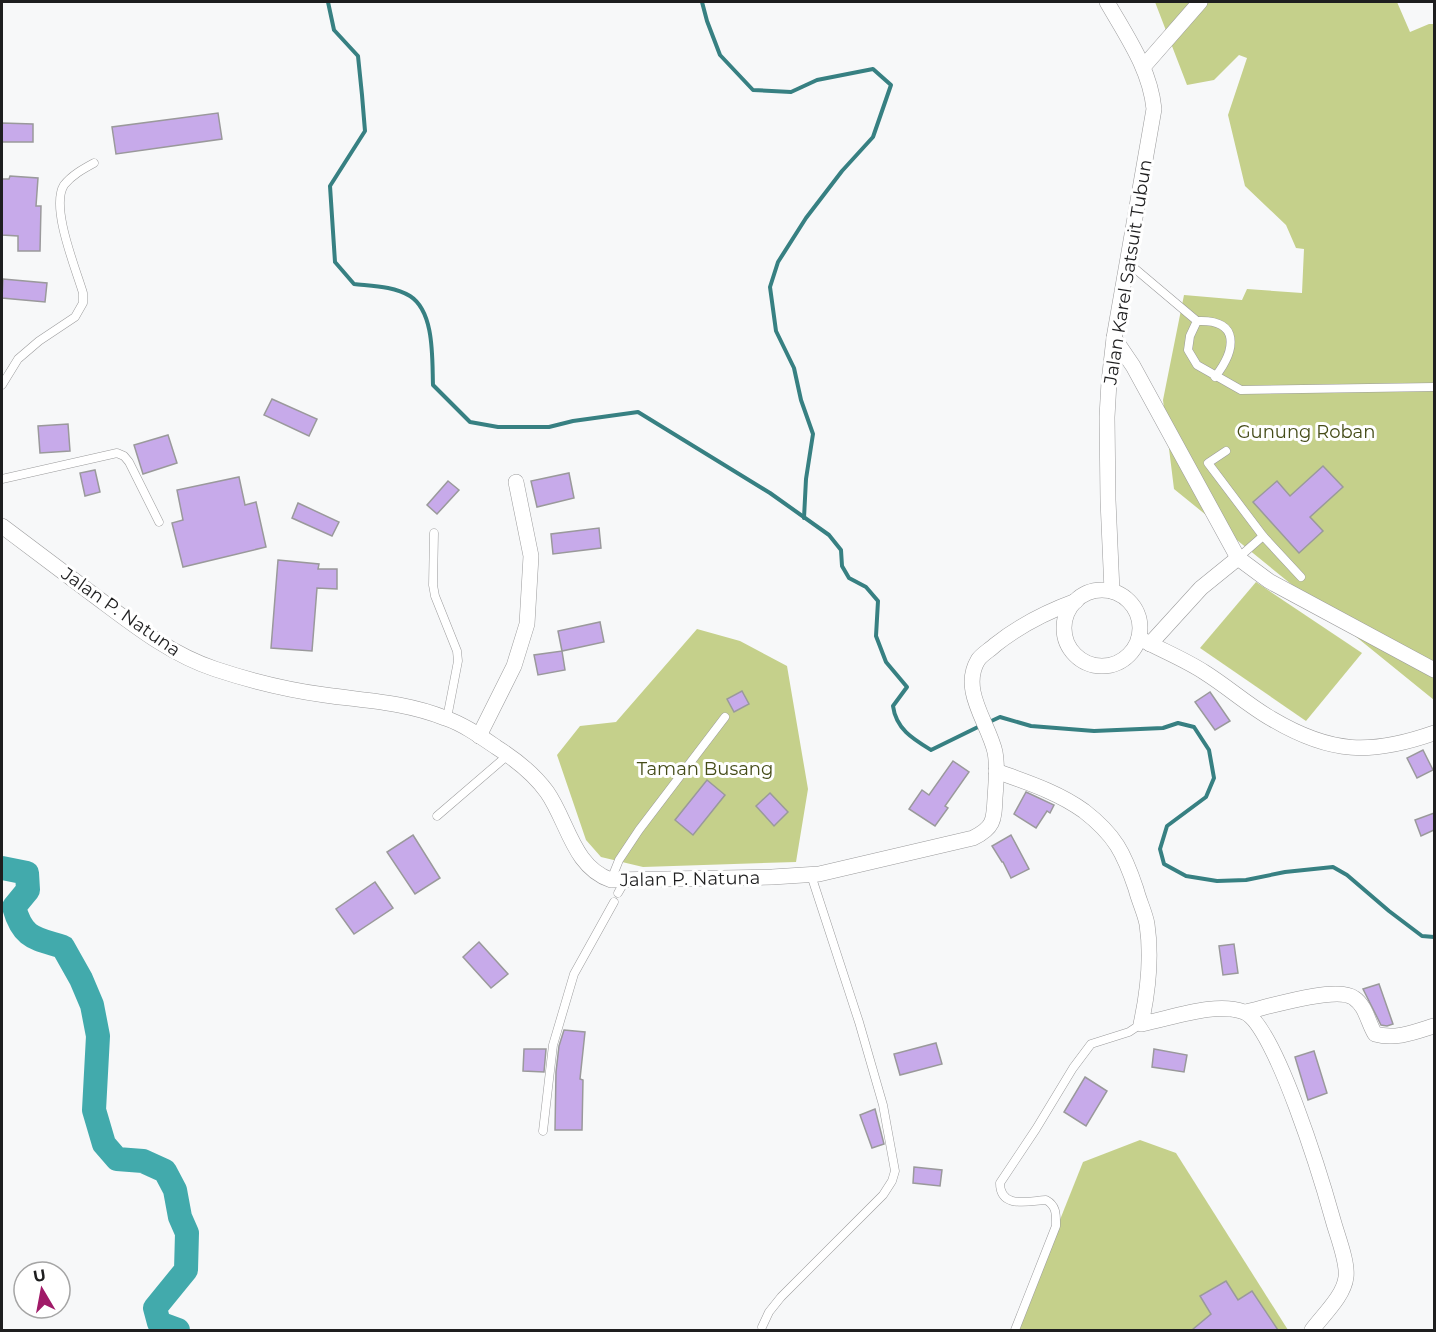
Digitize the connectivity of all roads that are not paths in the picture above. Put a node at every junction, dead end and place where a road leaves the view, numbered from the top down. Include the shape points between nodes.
1 (1107, 2) edge
2 (1200, 2) edge
3 (1144, 66) junction
4 (94, 163) dead end
5 (1127, 262) junction
6 (1197, 321) junction
7 (1114, 338) junction
8 (1215, 377) junction
9 (2, 385) edge
10 (1434, 387) edge
11 (1226, 451) dead end
12 (2, 479) edge
13 (516, 482) dead end
14 (159, 522) dead end
15 (2, 526) edge
16 (434, 533) dead end
17 (1263, 536) junction
18 (1238, 558) junction
19 (1301, 577) dead end
20 (1112, 591) junction
21 (1076, 601) junction
22 (1145, 641) junction
23 (1434, 670) edge
24 (725, 717) dead end
25 (447, 718) junction
26 (1434, 733) edge
27 (479, 736) junction
28 (508, 755) junction
29 (996, 771) junction
30 (437, 816) dead end
31 (812, 874) junction
32 (618, 885) junction
33 (614, 902) dead end
34 (1245, 1012) junction
35 (1141, 1024) junction
36 (1434, 1026) edge
37 (543, 1131) dead end
38 (762, 1327) dead end
39 (1015, 1330) edge
40 (1312, 1330) edge

1 - 3 street, Jalan Karel Satsuit Tubun
2 - 3 street
3 - 5 street, Jalan Karel Satsuit Tubun via 1154,110
4 - 9 lane via 74,174 60,196 60,212 83,303 75,317 18,359
5 - 6 lane
5 - 7 street, Jalan Karel Satsuit Tubun
6 - 8 lane via 1188,350 1197,365
6 - 8 lane via 1223,324 1230,333 1226,362
7 - 18 street
7 - 20 street, Jalan Karel Satsuit Tubun via 1107,417
8 - 10 lane via 1241,390
11 - 17 lane via 1208,463
12 - 14 lane via 117,453 132,467
13 - 27 street via 531,556 527,624 514,666
15 - 25 street, Jalan P. Natuna via 141,631 199,663 273,685 384,701
16 - 25 lane via 435,596 458,661
17 - 18 lane
17 - 19 lane
18 - 22 street
18 - 23 street via 1269,580
20 - 21 street via 1092,590
20 - 22 street via 1130,601
21 - 22 street via 1064,618 1064,638 1074,655 1091,665 1111,666
21 - 29 street, Jalan P. Natuna via 1042,614 979,658 971,685 990,733
22 - 26 street via 1203,671 1272,720 1317,740 1346,748 1376,748
24 - 32 lane via 619,860
25 - 27 street, Jalan P. Natuna
27 - 28 street, Jalan P. Natuna
28 - 30 lane
28 - 32 street, Jalan P. Natuna via 547,793 586,865
29 - 31 street, Jalan P. Natuna via 994,819 983,833
29 - 35 street via 1083,810 1109,833 1126,859 1147,923 1150,965
31 - 32 street, Jalan P. Natuna
31 - 38 lane via 883,1105 895,1171 883,1195 781,1297
33 - 37 lane via 574,974 553,1045
34 - 35 street via 1225,1009
34 - 36 street via 1340,994 1353,997 1361,1005 1375,1034 1402,1036
34 - 40 street via 1268,1043 1300,1115 1342,1250 1347,1276 1343,1289
35 - 39 lane via 1091,1044 1000,1183 1004,1198 1013,1202 1046,1200 1056,1212 1056,1226

